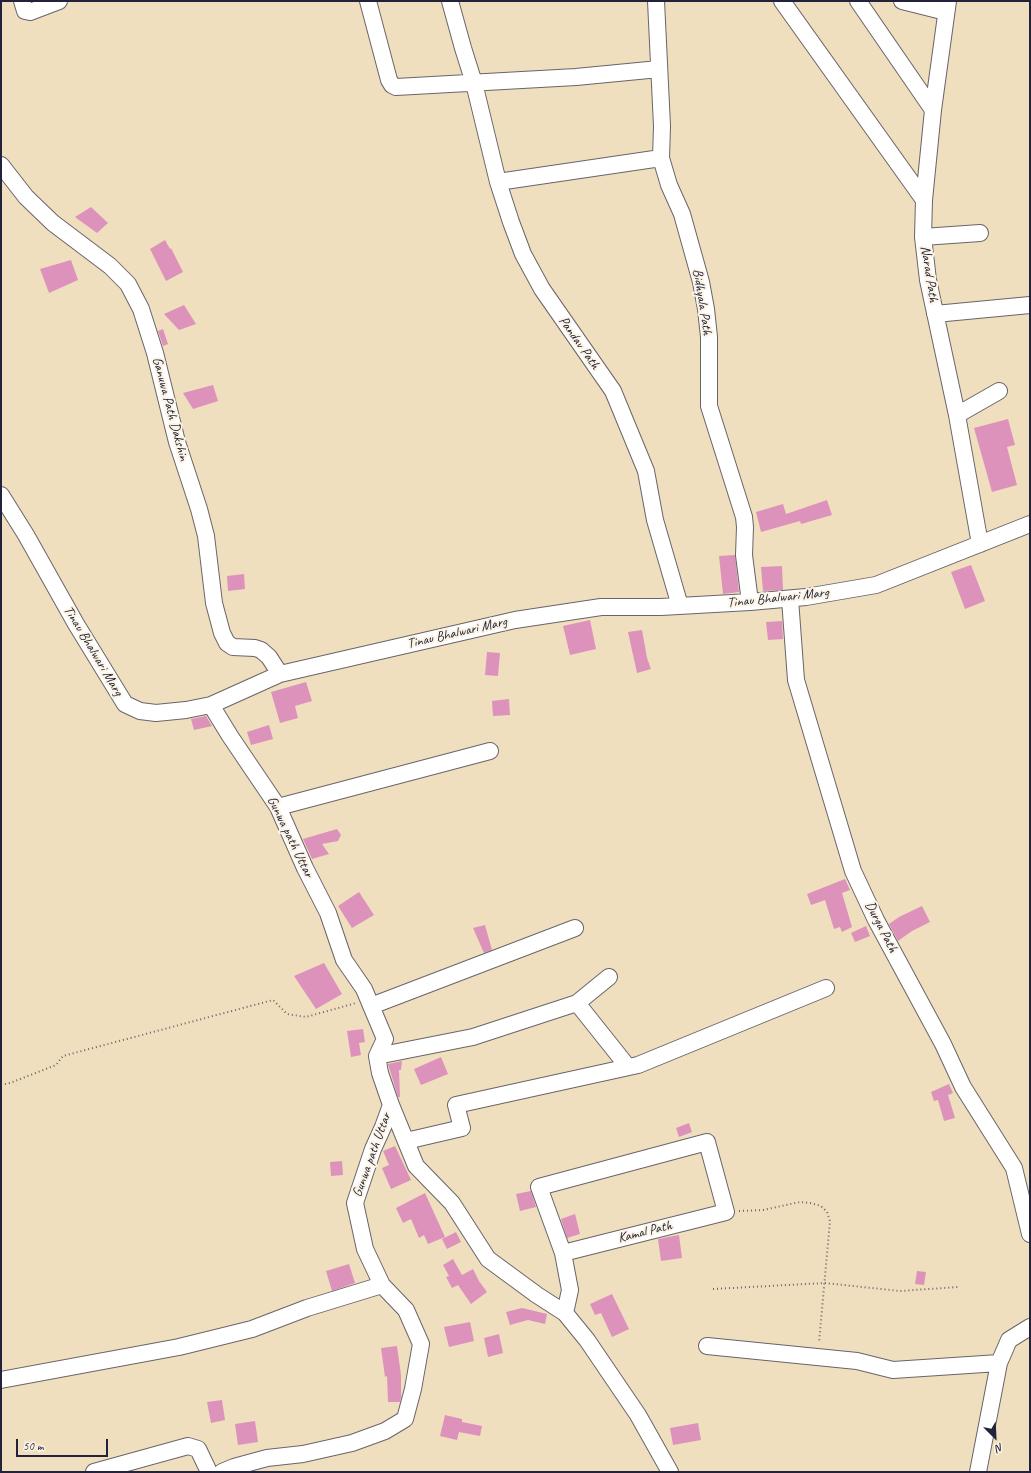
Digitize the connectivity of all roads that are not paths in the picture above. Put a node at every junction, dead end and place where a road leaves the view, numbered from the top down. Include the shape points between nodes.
1 (22, 1) edge
2 (59, 1) edge
3 (368, 1) edge
4 (450, 1) edge
5 (656, 1) edge
6 (782, 1) edge
7 (858, 1) edge
8 (902, 1) edge
9 (947, 7) edge
10 (659, 68) junction
11 (474, 83) junction
12 (933, 110) junction
13 (661, 158) junction
14 (1, 165) edge
15 (498, 182) junction
16 (924, 200) junction
17 (980, 233) dead end
18 (923, 237) junction
19 (1030, 305) edge
20 (935, 314) junction
21 (998, 391) dead end
22 (957, 415) junction
23 (1, 495) edge
24 (1030, 524) edge
25 (980, 544) junction
26 (790, 599) junction
27 (750, 602) junction
28 (680, 606) junction
29 (280, 674) junction
30 (211, 705) junction
31 (490, 751) dead end
32 (278, 807) junction
33 (575, 928) dead end
34 (609, 977) dead end
35 (826, 988) dead end
36 (370, 1002) junction
37 (578, 1003) junction
38 (377, 1056) junction
39 (628, 1067) junction
40 (391, 1105) junction
41 (406, 1141) junction
42 (1030, 1234) edge
43 (563, 1253) junction
44 (382, 1285) junction
45 (564, 1313) junction
46 (1030, 1327) edge
47 (707, 1346) dead end
48 (999, 1363) junction
49 (1, 1380) edge
50 (94, 1472) edge
51 (209, 1472) edge
52 (222, 1472) edge
53 (670, 1472) edge
54 (978, 1472) edge

1 - 2 street via 25,10 30,12
3 - 11 street via 392,85 401,87
4 - 11 street, Pandav Path
5 - 10 street, Bidhyala Path
6 - 16 street
7 - 12 street
8 - 9 street
9 - 12 street, Narad Path
10 - 11 street via 576,77
10 - 13 street, Bidhyala Path
11 - 15 street, Pandav Path
12 - 16 street, Narad Path
13 - 15 street
13 - 27 street, Bidhyala Path via 682,214 701,282 708,337 709,406 744,518 744,556
14 - 29 street, Ganuwa Path Dakshin via 26,197 53,223 110,266 128,284 142,309 177,442 206,536 214,603 222,633 233,647 262,650 270,657
15 - 28 street, Pandav Path via 523,254 542,289 613,391 646,471 655,520
16 - 18 street, Narad Path
17 - 18 street
18 - 20 street, Narad Path
19 - 20 street
20 - 22 street, Narad Path
21 - 22 street
22 - 25 street, Narad Path
23 - 30 street, Tinau Bhalwari Marg via 125,704 140,711 156,713
24 - 25 street, Tinau Bhalwari Marg
25 - 26 street, Tinau Bhalwari Marg via 876,585
26 - 27 street, Tinau Bhalwari Marg
26 - 42 street, Durga Path via 796,680 853,871 963,1087 1014,1168
27 - 28 street, Tinau Bhalwari Marg
28 - 29 street, Tinau Bhalwari Marg via 600,607 515,620
29 - 30 street, Tinau Bhalwari Marg
30 - 32 street, Gunwa path Uttar
31 - 32 street
32 - 36 street, Gunwa path Uttar via 304,868 328,913 344,960
33 - 36 street
34 - 37 street
35 - 39 street
36 - 38 street, Gunwa path Uttar via 385,1039
37 - 38 street via 473,1037
37 - 39 street
38 - 40 street, Gunwa path Uttar
39 - 41 street via 456,1105 462,1128
40 - 41 street
40 - 44 street, Gunwa path Uttar via 355,1203 365,1249
41 - 45 street via 416,1166 452,1203 488,1259
43 - 43 street, Kamal Path via 539,1187 707,1142 726,1212
43 - 45 street via 570,1290
44 - 49 street via 307,1308 252,1329 179,1347
44 - 52 street, Gunwa path Uttar via 406,1310 421,1344 414,1389 405,1419 385,1431 352,1443 303,1454 267,1458
45 - 53 street via 587,1340 638,1415
46 - 48 street via 1009,1340
47 - 48 street via 857,1361 893,1370
48 - 54 street
50 - 51 street via 188,1446 198,1449

